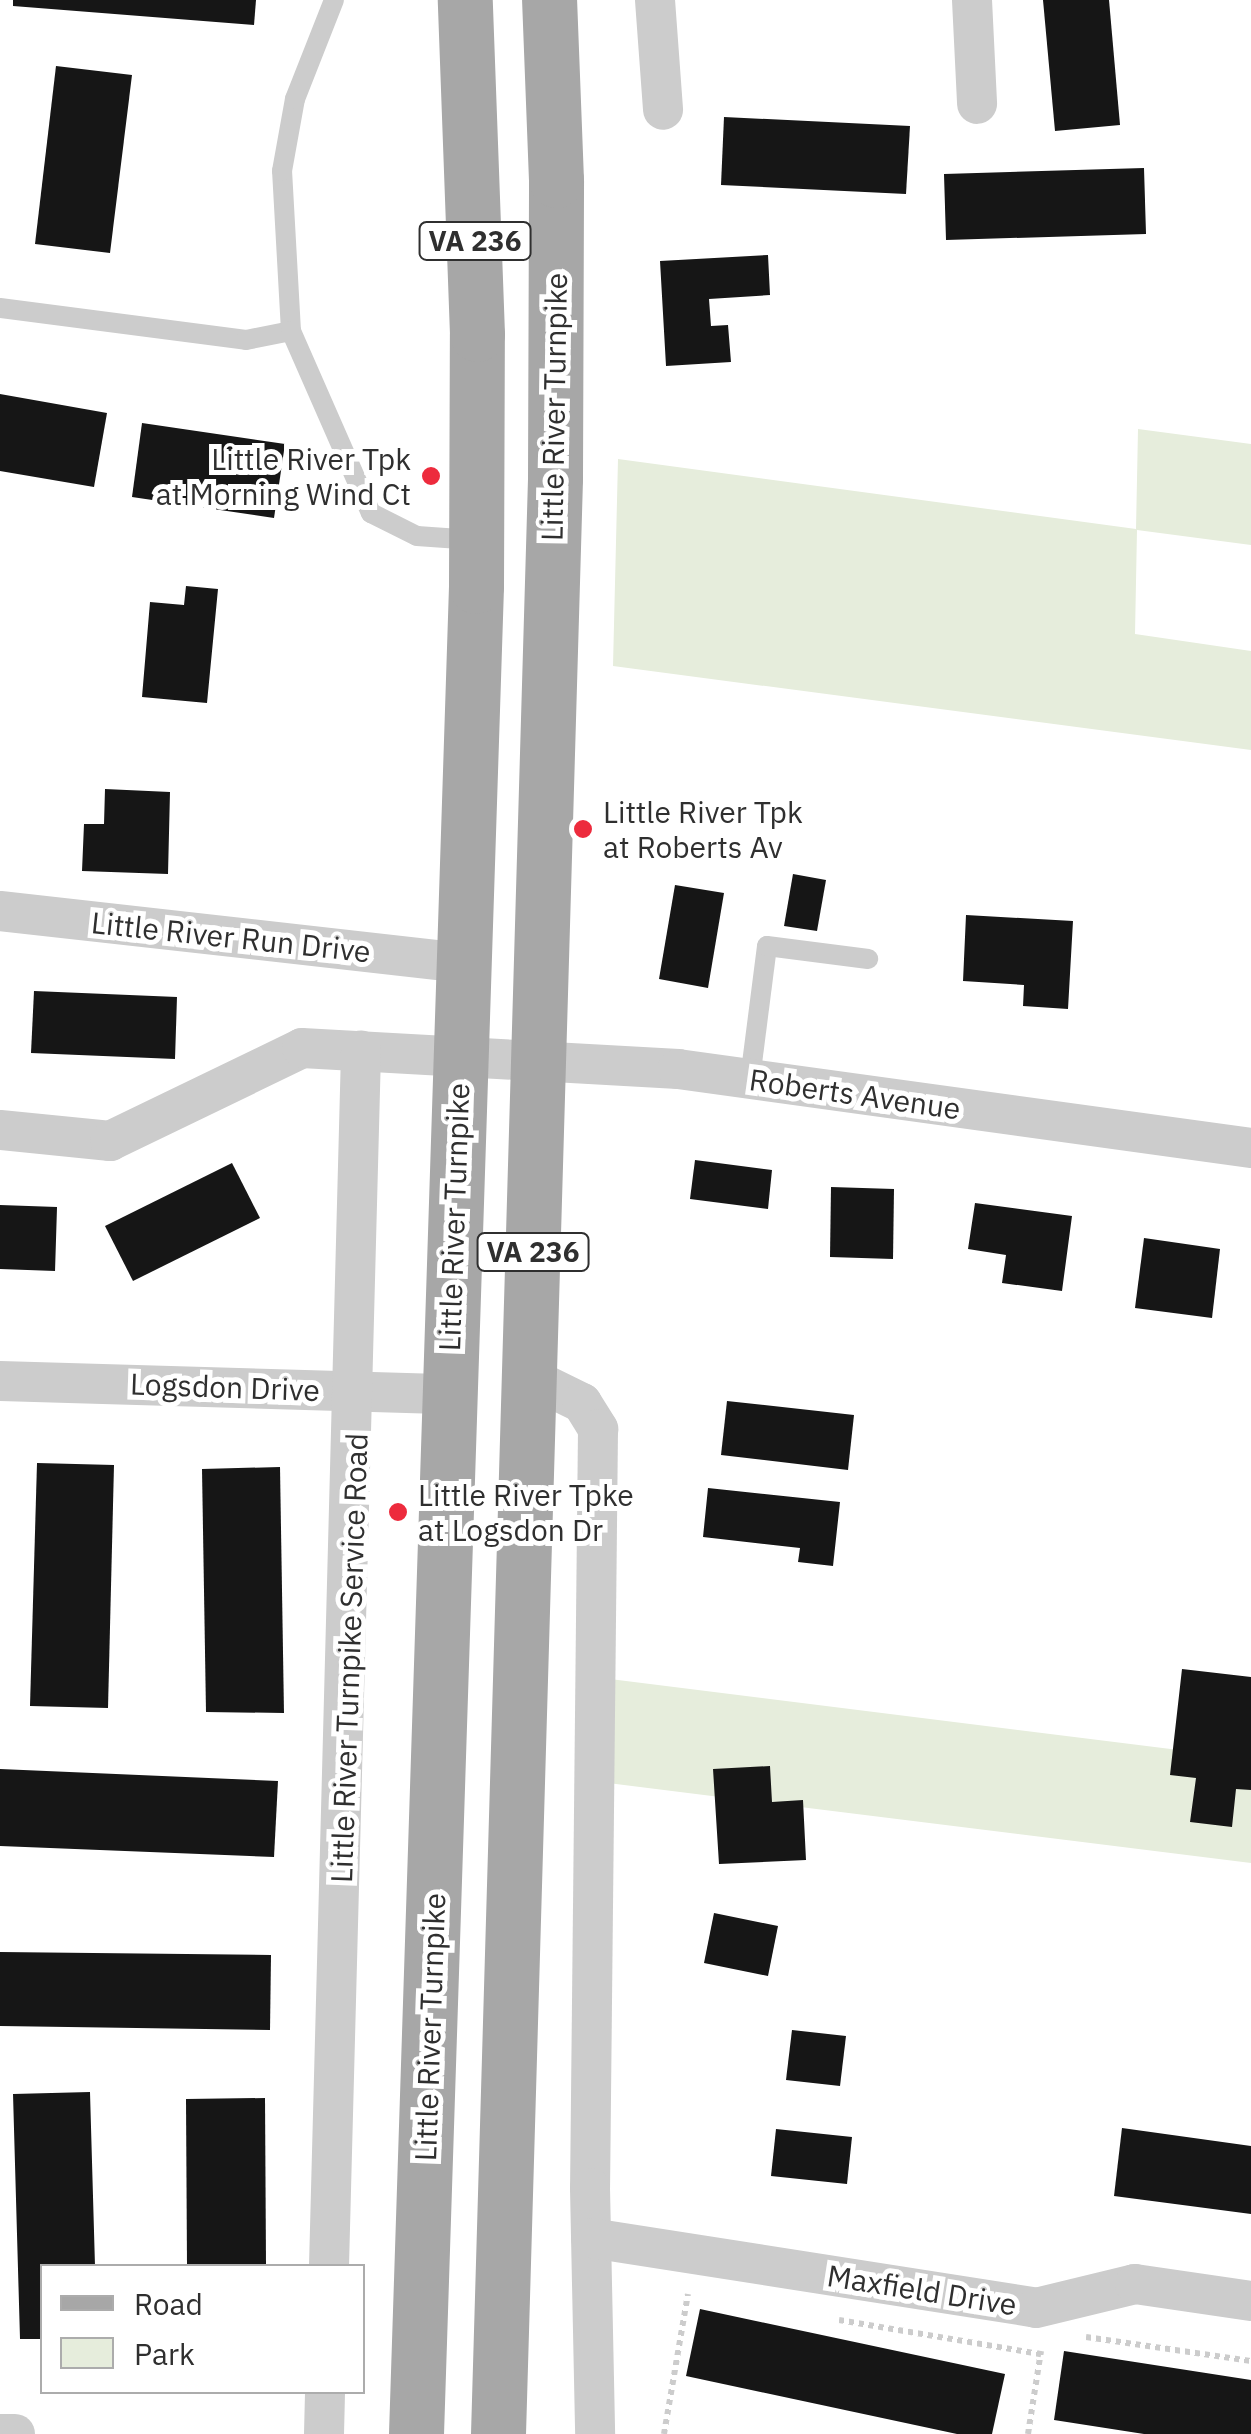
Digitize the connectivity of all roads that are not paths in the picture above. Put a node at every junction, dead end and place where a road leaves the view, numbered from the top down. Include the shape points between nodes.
1 (334, 0) edge
2 (464, 0) edge
3 (549, 0) edge
4 (656, 0) edge
5 (972, 0) edge
6 (977, 104) dead end
7 (663, 110) dead end
8 (0, 308) edge
9 (291, 331) junction
10 (477, 540) junction
11 (0, 911) edge
12 (868, 959) dead end
13 (462, 963) junction
14 (362, 1050) junction
15 (458, 1053) junction
16 (538, 1058) junction
17 (750, 1079) junction
18 (0, 1130) edge
19 (1251, 1148) edge
20 (529, 1377) junction
21 (0, 1381) edge
22 (357, 1391) junction
23 (449, 1394) junction
24 (591, 2238) junction
25 (329, 2264) edge
26 (1251, 2301) edge
27 (325, 2394) edge
28 (0, 2434) edge
29 (15, 2434) edge
30 (324, 2434) edge
31 (416, 2434) edge
32 (498, 2434) edge
33 (595, 2434) edge

1 - 9 lane via 295,99 282,171
2 - 10 main road, Little River Turnpike / VA 236
3 - 16 main road, Little River Turnpike / VA 236 via 555,478
4 - 7 street
5 - 6 street
8 - 9 lane via 246,340
9 - 10 lane via 371,513 417,536
10 - 13 main road, Little River Turnpike / VA 236
11 - 13 street, Little River Run Drive
12 - 17 lane via 767,946
13 - 15 main road, Little River Turnpike / VA 236
14 - 15 street
14 - 18 street via 302,1048 110,1141
14 - 22 street, Little River Turnpike Service Road
15 - 16 street, Roberts Avenue
15 - 23 main road, Little River Turnpike / VA 236
16 - 17 street, Roberts Avenue
16 - 20 main road, Little River Turnpike / VA 236
17 - 19 street, Roberts Avenue
20 - 24 street via 582,1403 598,1429
20 - 32 main road, Little River Turnpike / VA 236
21 - 22 street, Logsdon Drive
22 - 23 street, Logsdon Drive
22 - 25 street, Little River Turnpike Service Road
23 - 31 main road, Little River Turnpike / VA 236
24 - 26 street, Maxfield Drive via 1036,2308 1135,2284
24 - 33 street
27 - 30 street
28 - 29 street

